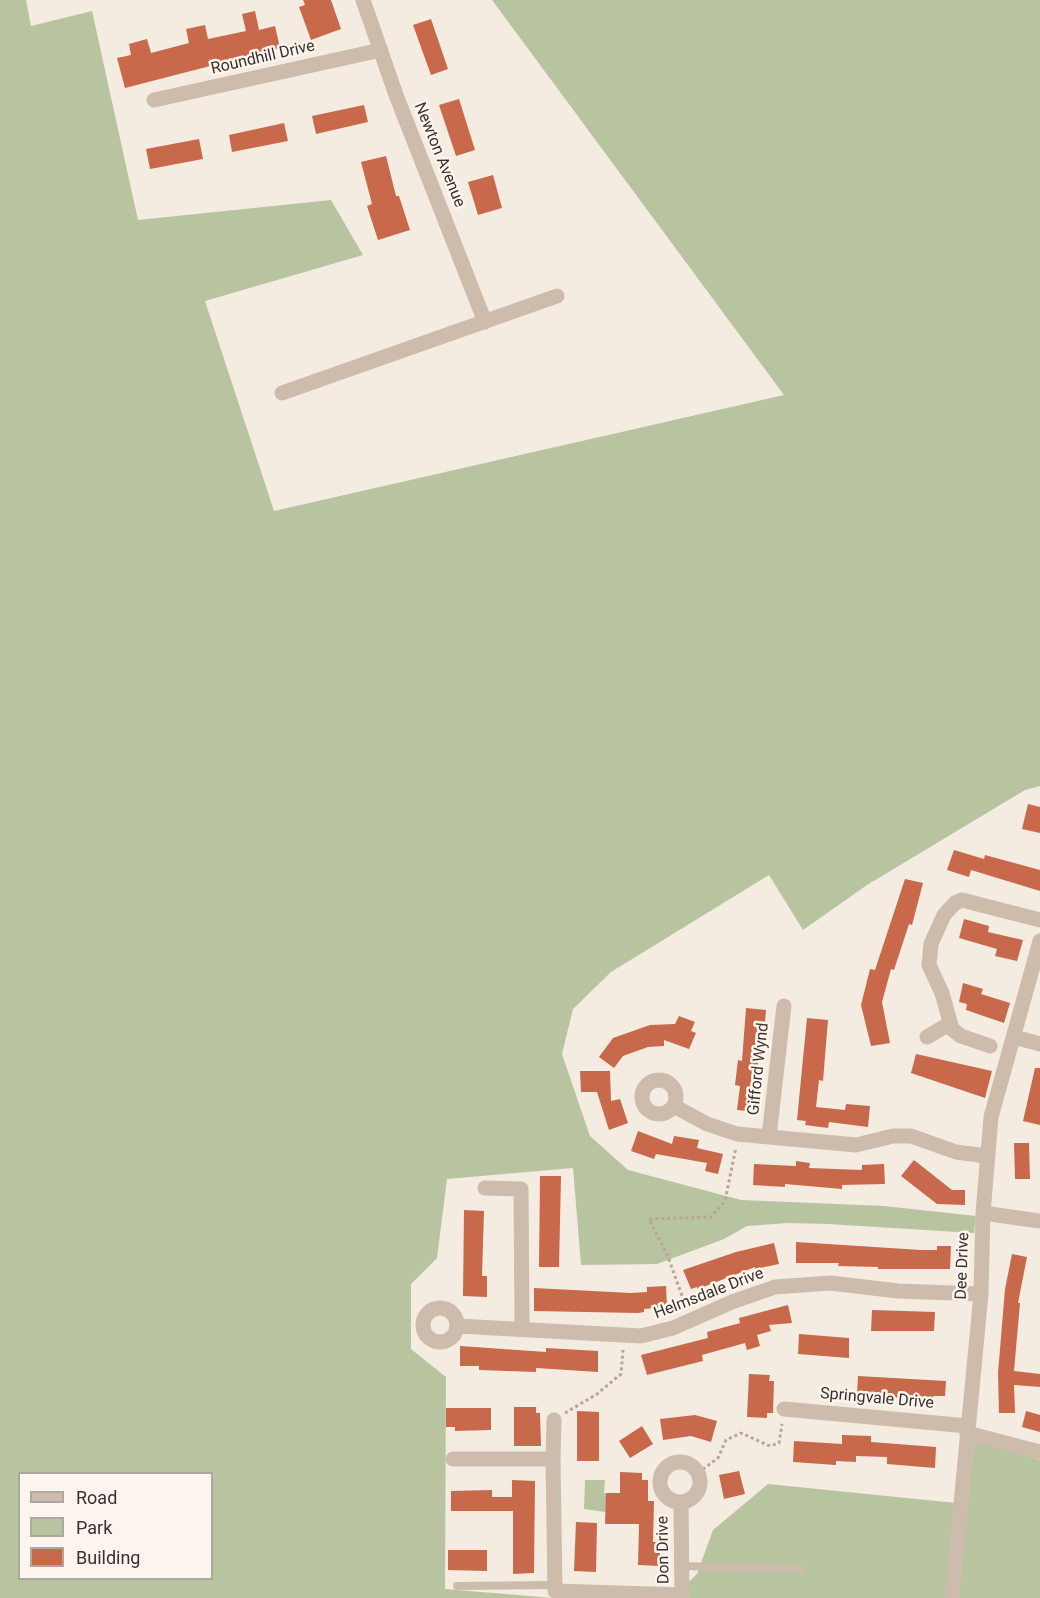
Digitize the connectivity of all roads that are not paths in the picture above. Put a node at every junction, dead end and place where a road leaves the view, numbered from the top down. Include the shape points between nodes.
1 (363, 0) edge
2 (381, 50) junction
3 (154, 100) dead end
4 (557, 296) dead end
5 (485, 321) junction
6 (282, 393) dead end
7 (1040, 920) edge
8 (1040, 941) edge
9 (784, 1006) dead end
10 (949, 1024) junction
11 (927, 1037) dead end
12 (1014, 1037) junction
13 (1040, 1044) edge
14 (990, 1046) dead end
15 (674, 1106) dead end
16 (770, 1136) junction
17 (987, 1156) junction
18 (485, 1188) dead end
19 (983, 1213) junction
20 (1040, 1221) edge
21 (981, 1294) junction
22 (458, 1326) dead end
23 (522, 1328) junction
24 (784, 1409) road end
25 (554, 1420) road end
26 (968, 1430) junction
27 (1040, 1452) edge
28 (453, 1459) dead end
29 (553, 1459) junction
30 (681, 1502) junction
31 (682, 1566) junction
32 (800, 1569) dead end
33 (555, 1585) junction
34 (457, 1586) dead end
35 (682, 1596) edge
36 (952, 1598) edge

1 - 2 street, Newton Avenue
2 - 3 street, Roundhill Drive
2 - 5 street, Newton Avenue
4 - 5 street
5 - 6 street
7 - 10 street via 962,900 949,908 929,954
8 - 12 street, Dee Drive
9 - 16 street, Gifford Wynd
10 - 11 street
10 - 14 street via 961,1036
12 - 13 street
12 - 17 street, Dee Drive via 992,1117
15 - 16 street, Gifford Wynd via 707,1124 737,1134
16 - 17 street, Gifford Wynd via 856,1144 911,1136 956,1152
17 - 19 street, Dee Drive
18 - 23 street via 522,1189
19 - 20 street
19 - 21 street, Dee Drive
21 - 23 street, Helmsdale Drive via 801,1284 755,1293 658,1334
21 - 26 street, Dee Drive
22 - 23 street, Helmsdale Drive
24 - 26 street, Springvale Drive
25 - 29 street
26 - 27 street, Springvale Drive
26 - 36 street, Dee Drive
28 - 29 street
29 - 33 street
30 - 30 street, Don Drive via 667,1498 660,1487 660,1476 666,1467 680,1461 691,1465 700,1483 693,1497
30 - 31 street, Don Drive
31 - 32 lane
31 - 35 street, Don Drive
33 - 34 lane
33 - 35 street via 555,1591

